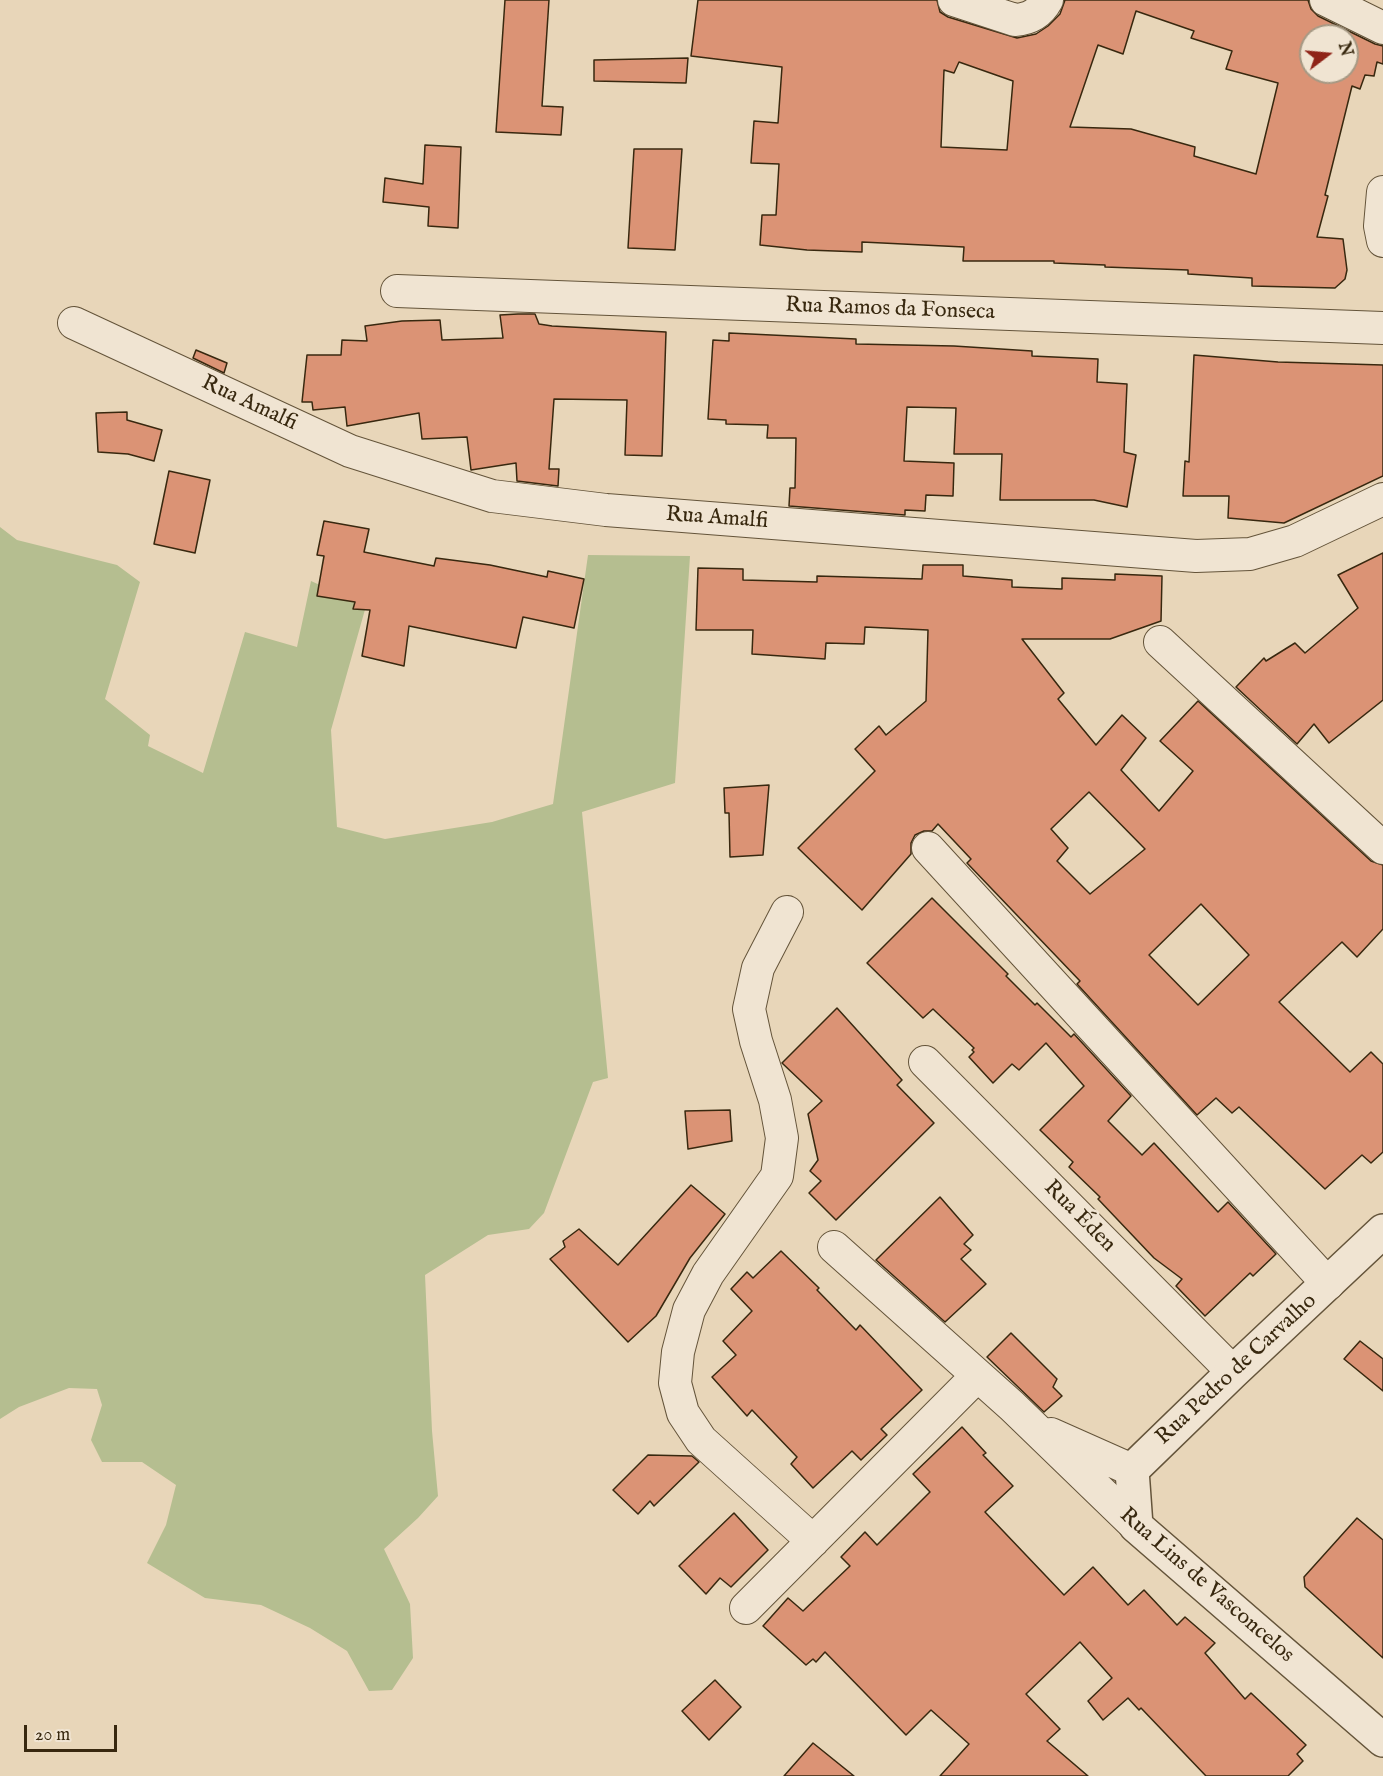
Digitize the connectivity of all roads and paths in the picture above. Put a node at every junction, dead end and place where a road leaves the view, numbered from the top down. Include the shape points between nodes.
1 (954, 0) edge
2 (1047, 0) edge
3 (1326, 0) edge
4 (1383, 28) edge
5 (1383, 192) edge
6 (1383, 241) edge
7 (397, 291) dead end
8 (74, 323) dead end
9 (1383, 328) edge
10 (1383, 499) edge
11 (1160, 642) dead end
12 (928, 848) dead end
13 (1383, 848) edge
14 (787, 912) dead end
15 (925, 1062) dead end
16 (1383, 1231) edge
17 (834, 1247) dead end
18 (1328, 1284) junction
19 (1233, 1372) junction
20 (977, 1376) junction
21 (1034, 1427) junction
22 (1132, 1470) junction
23 (1136, 1526) junction
24 (813, 1541) junction
25 (746, 1608) dead end
26 (1383, 1740) edge

1 - 2 street via 1015,20 1035,15
3 - 4 street
5 - 6 street
7 - 9 street, Rua Ramos da Fonseca
8 - 10 street, Rua Amalfi via 350,451 492,496 618,511 1196,556 1250,554 1295,541
11 - 13 street
12 - 18 street
14 - 24 street via 758,968 749,1009 782,1138 777,1176 708,1274 689,1310 675,1383 683,1413 701,1440
15 - 19 street, Rua Éden
16 - 18 street, Rua Pedro de Carvalho
17 - 20 street, Rua Lins de Vasconcelos
18 - 19 street, Rua Pedro de Carvalho
19 - 22 street, Rua Pedro de Carvalho
20 - 21 street, Rua Lins de Vasconcelos
20 - 24 street
21 - 22 street, Rua Lins de Vasconcelos
21 - 23 street, Rua Lins de Vasconcelos
22 - 23 street
23 - 26 street, Rua Lins de Vasconcelos
24 - 25 street

